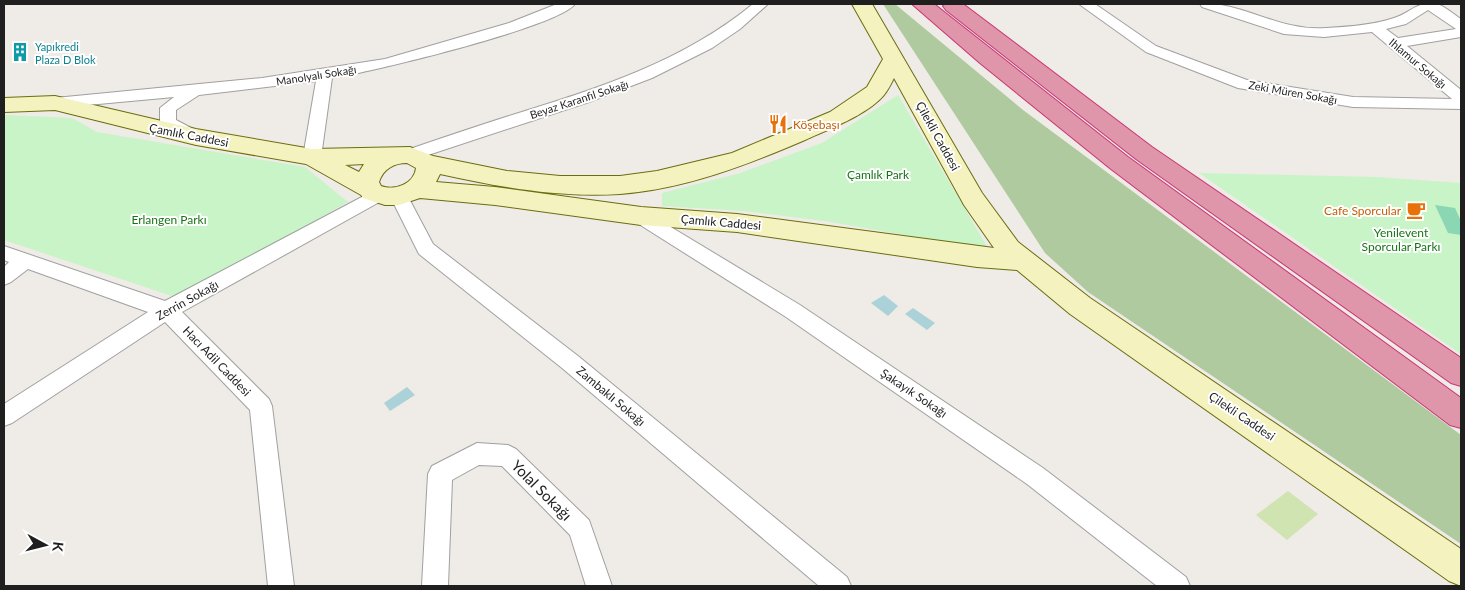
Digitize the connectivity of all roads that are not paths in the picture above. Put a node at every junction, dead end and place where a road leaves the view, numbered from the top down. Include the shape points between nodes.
1 (568, 4) edge
2 (761, 4) edge
3 (862, 4) edge
4 (876, 4) edge
5 (922, 4) edge
6 (950, 4) edge
7 (1086, 4) edge
8 (1207, 4) edge
9 (1429, 4) edge
10 (1461, 26) edge
11 (1375, 27) junction
12 (1461, 33) edge
13 (1395, 44) junction
14 (893, 59) junction
15 (325, 74) junction
16 (916, 85) junction
17 (1454, 85) edge
18 (876, 91) junction
19 (193, 92) junction
20 (1461, 98) edge
21 (55, 103) junction
22 (1461, 104) edge
23 (4, 105) edge
24 (196, 137) junction
25 (312, 157) junction
26 (412, 158) junction
27 (390, 192) junction
28 (641, 216) junction
29 (4, 253) edge
30 (25, 260) junction
31 (1025, 261) junction
32 (4, 277) edge
33 (167, 310) junction
34 (1461, 374) edge
35 (1461, 414) edge
36 (4, 416) edge
37 (1461, 569) edge
38 (281, 586) edge
39 (435, 586) edge
40 (599, 586) edge
41 (838, 586) edge
42 (1177, 586) edge

1 - 15 street, Manolyalı Sokağı via 470,39 386,63
2 - 26 street, Beyaz Karanfil Sokağı via 738,26 678,62 608,91
3 - 14 main road, Çilekli Caddesi
4 - 16 main road, Çilekli Caddesi
5 - 35 highway via 1109,155
6 - 34 highway via 1144,153
7 - 22 street, Zeki Müren Sokağı via 1151,49 1244,84 1353,102
8 - 11 street via 1284,30 1324,32
9 - 10 street
9 - 11 street via 1400,21
11 - 13 street, Ihlamur Sokağı
12 - 13 street
13 - 17 street, Ihlamur Sokağı
14 - 16 main road, Çilekli Caddesi
14 - 18 main road
15 - 19 street, Manolyalı Sokağı
15 - 25 street
16 - 18 main road
16 - 31 main road, Çilekli Caddesi via 973,199 1009,249
17 - 20 street, Ihlamur Sokağı
18 - 26 main road via 838,117 739,159 657,180 620,185 560,185 507,180
19 - 21 street, Manolyalı Sokağı
19 - 24 street via 168,108 168,123
21 - 23 main road, Çamlık Caddesi
21 - 24 main road, Çamlık Caddesi
24 - 25 main road, Çamlık Caddesi
25 - 26 main road
25 - 27 main road, Çamlık Caddesi
26 - 27 main road via 429,168 427,178
26 - 27 main road via 389,158 368,175
27 - 28 main road, Çamlık Caddesi via 495,196
27 - 33 street, Zerrin Sokağı
27 - 41 street, Zambaklı Sokağı via 426,249 570,362
28 - 31 main road, Çamlık Caddesi via 737,223
28 - 42 street, Şakayık Sokağı via 793,311 1036,476
29 - 30 street, Hacı Adil Caddesi
30 - 32 street
30 - 33 street, Hacı Adil Caddesi
31 - 37 main road, Çilekli Caddesi via 1080,306
33 - 36 street, Zerrin Sokağı
33 - 38 street, Hacı Adil Caddesi via 261,406
39 - 40 street, Yolal Sokağı via 440,474 477,454 508,456 580,528

